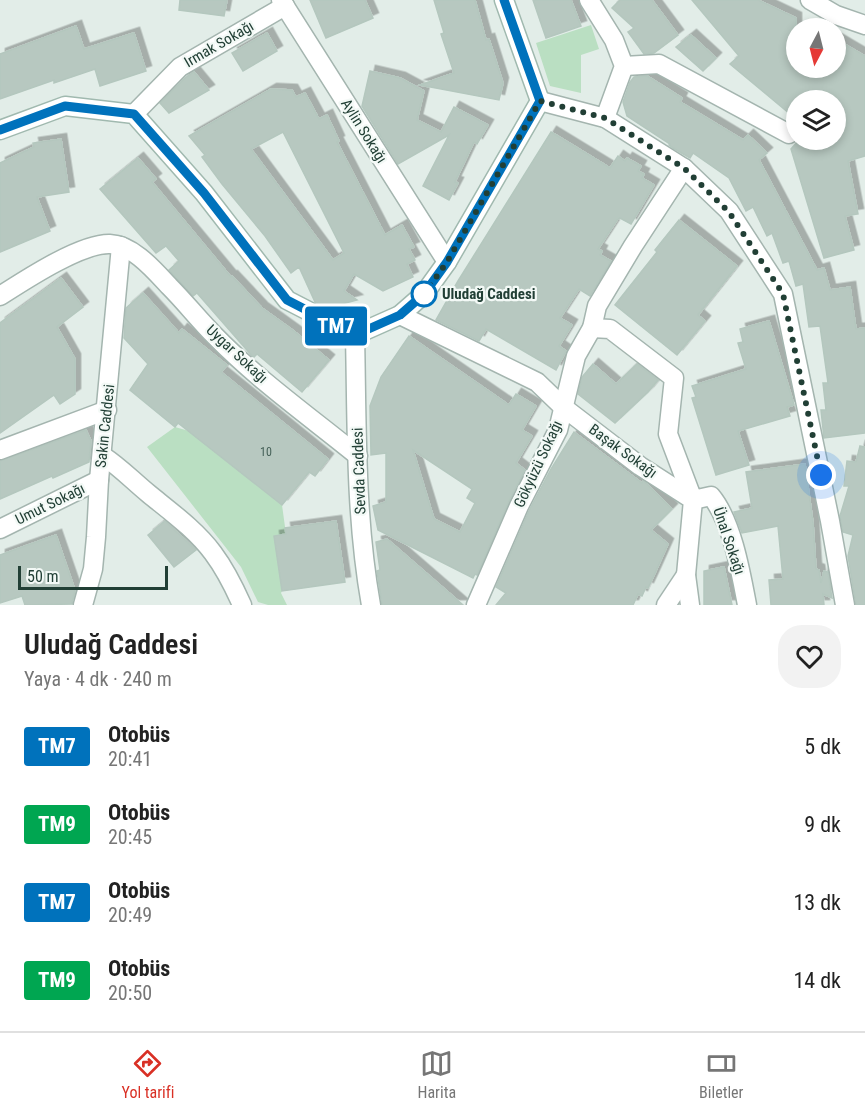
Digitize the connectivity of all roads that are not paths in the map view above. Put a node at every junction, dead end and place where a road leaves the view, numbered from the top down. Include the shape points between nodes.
1 (504, 0) edge
2 (589, 0) edge
3 (810, 0) edge
4 (283, 3) edge
5 (865, 25) edge
6 (624, 66) junction
7 (540, 101) junction
8 (134, 114) junction
9 (605, 118) junction
10 (0, 130) edge
11 (786, 132) edge
12 (684, 168) junction
13 (121, 246) junction
14 (447, 262) junction
15 (0, 296) edge
16 (400, 315) junction
17 (592, 328) junction
18 (355, 335) junction
19 (563, 406) junction
20 (106, 410) junction
21 (0, 450) edge
22 (103, 456) junction
23 (358, 456) junction
24 (99, 480) junction
25 (693, 500) junction
26 (0, 529) edge
27 (686, 575) junction
28 (84, 605) edge
29 (242, 605) edge
30 (371, 605) edge
31 (476, 605) edge
32 (666, 605) edge
33 (690, 605) edge
34 (747, 605) edge
35 (845, 605) edge

1 - 7 street
2 - 6 street via 615,40
3 - 5 street
4 - 8 street, Irmak Sokağı via 180,67
4 - 14 street, Aylin Sokağı
6 - 9 street
6 - 11 street via 659,64
7 - 9 street
7 - 14 street
8 - 10 street via 65,106
8 - 18 street via 204,193 287,300
9 - 12 street
12 - 17 street, Gökyüzü Sokağı via 597,306
12 - 35 street via 729,212 783,294
13 - 15 street via 97,246 68,257
13 - 20 street, Sakin Caddesi
13 - 23 street, Uygar Sokağı via 161,278 236,355
14 - 16 street via 424,294
16 - 18 street
16 - 19 street, Başak Sokağı via 537,382
17 - 19 street, Gökyüzü Sokağı via 576,356
17 - 25 street via 610,329 675,378 668,434
18 - 23 street, Sevda Caddesi
19 - 25 street, Başak Sokağı via 640,466
19 - 31 street, Gökyüzü Sokağı via 558,430 519,506
20 - 21 street
20 - 22 street, Sakin Caddesi
22 - 24 street, Sakin Caddesi
22 - 29 street via 124,470 213,552
23 - 30 street, Sevda Caddesi via 363,562
24 - 26 street, Umut Sokağı
24 - 28 street, Sakin Caddesi via 93,569
25 - 27 street
25 - 34 street, Ünal Sokağı via 711,496 720,507
27 - 32 street
27 - 33 street

